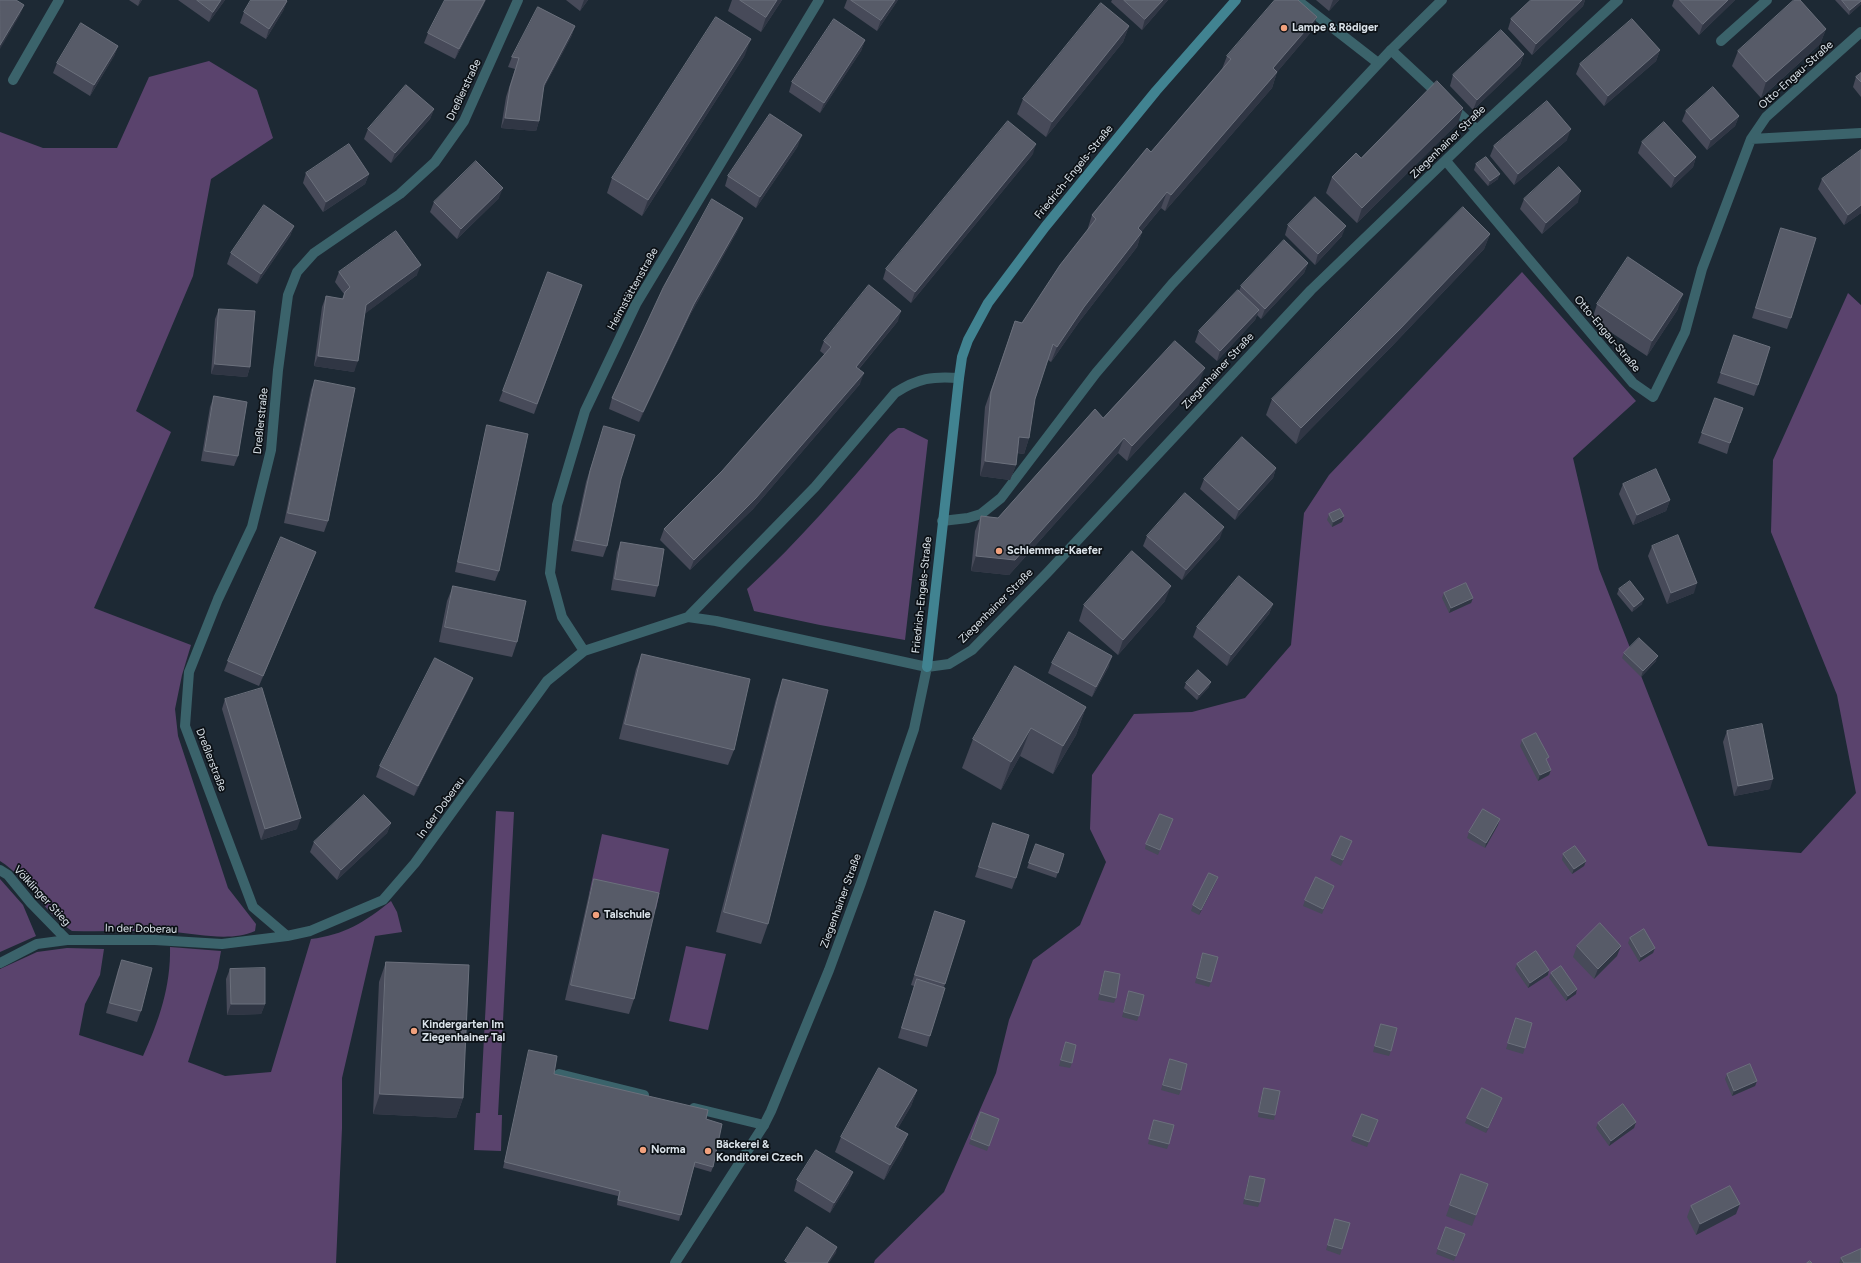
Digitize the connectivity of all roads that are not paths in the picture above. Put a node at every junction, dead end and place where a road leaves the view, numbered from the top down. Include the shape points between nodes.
1 (59, 0) edge
2 (518, 0) edge
3 (819, 0) edge
4 (1236, 0) edge
5 (1298, 0) edge
6 (1442, 0) edge
7 (1618, 0) edge
8 (1767, 0) edge
9 (1861, 32) edge
10 (1721, 41) dead end
11 (1391, 50) junction
12 (1378, 63) junction
13 (13, 80) dead end
14 (1478, 130) junction
15 (1861, 133) edge
16 (1751, 139) junction
17 (1446, 161) junction
18 (959, 378) junction
19 (942, 521) junction
20 (688, 617) junction
21 (584, 651) junction
22 (927, 667) junction
23 (0, 870) edge
24 (287, 936) junction
25 (66, 940) junction
26 (0, 963) edge
27 (559, 1074) edge
28 (657, 1098) edge
29 (687, 1106) edge
30 (764, 1125) junction
31 (675, 1263) edge

1 - 13 street
2 - 24 street, Dreßlerstraße via 464,121 435,162 400,194 314,253 297,272 288,295 270,450 252,527 218,599 190,672 185,726 253,907
3 - 21 street, Heimstättenstraße via 636,304 585,411 556,512 550,573 562,617
4 - 18 street, Friedrich-Engels-Straße via 1156,91 1060,208 988,303 968,340
5 - 12 street
6 - 11 street
7 - 14 street, Ziegenhainer Straße
8 - 10 street
9 - 16 street, Otto-Engau-Straße via 1766,117
11 - 12 street
11 - 14 street
12 - 19 street via 1172,284 1096,373 1001,498 981,514
14 - 17 street, Ziegenhainer Straße
15 - 16 street
16 - 17 street, Otto-Engau-Straße via 1702,269 1685,332 1653,397 1633,383
17 - 22 street, Ziegenhainer Straße via 1311,290 972,650 948,664
18 - 19 street, Friedrich-Engels-Straße
18 - 20 street, Friedrich-Engels-Straße via 934,376 911,383 896,393 815,487
19 - 22 street, Friedrich-Engels-Straße
20 - 21 street, Friedrich-Engels-Straße
20 - 22 street, Friedrich-Engels-Straße
21 - 24 street, In der Doberau via 547,681 415,863 383,900 310,931
22 - 30 street, Ziegenhainer Straße via 914,729 861,883 829,970
23 - 25 street, Völklinger Stieg via 8,875
24 - 25 street, In der Doberau via 222,944 156,940
25 - 26 street, In der Doberau via 37,944
27 - 28 street
29 - 30 street
30 - 31 street, Ziegenhainer Straße

